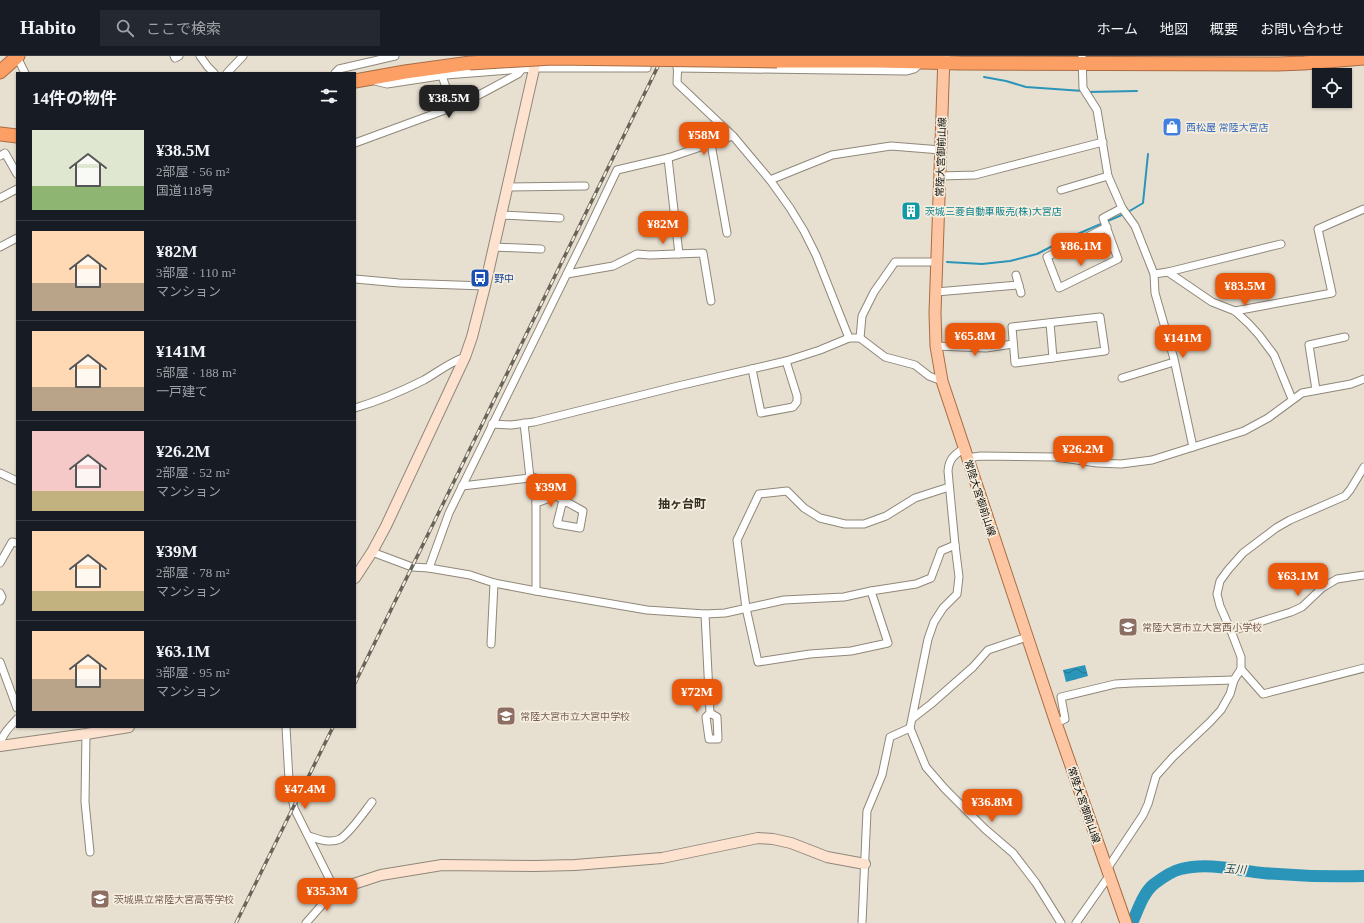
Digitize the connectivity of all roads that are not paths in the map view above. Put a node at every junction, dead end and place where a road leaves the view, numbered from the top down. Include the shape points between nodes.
1 (17, 56) edge
2 (174, 56) edge
3 (179, 56) edge
4 (200, 56) edge
5 (244, 56) edge
6 (395, 56) edge
7 (537, 56) edge
8 (647, 56) edge
9 (678, 56) edge
10 (1364, 58) edge
11 (466, 59) edge
12 (944, 59) edge
13 (1083, 60) edge
14 (922, 62) junction
15 (534, 68) junction
16 (677, 68) junction
17 (522, 69) junction
18 (0, 72) edge
19 (25, 72) edge
20 (213, 72) edge
21 (228, 72) edge
22 (336, 72) edge
23 (356, 74) edge
24 (442, 76) junction
25 (373, 78) junction
26 (356, 81) edge
27 (453, 107) junction
28 (0, 134) edge
29 (16, 136) edge
30 (733, 136) junction
31 (0, 141) edge
32 (1103, 142) junction
33 (16, 143) edge
34 (356, 143) edge
35 (711, 144) junction
36 (941, 150) junction
37 (0, 156) edge
38 (668, 158) junction
39 (16, 172) edge
40 (940, 176) junction
41 (1108, 176) junction
42 (770, 180) junction
43 (585, 186) dead end
44 (508, 187) junction
45 (16, 190) edge
46 (1061, 190) dead end
47 (0, 198) edge
48 (1122, 208) junction
49 (1364, 209) edge
50 (501, 215) junction
51 (560, 218) dead end
52 (1106, 227) junction
53 (727, 233) dead end
54 (16, 239) edge
55 (1281, 244) dead end
56 (0, 247) edge
57 (494, 247) junction
58 (541, 250) dead end
59 (679, 254) junction
60 (937, 262) junction
61 (1168, 272) junction
62 (566, 274) junction
63 (1154, 274) junction
64 (1016, 275) dead end
65 (356, 279) edge
66 (1019, 285) junction
67 (485, 286) junction
68 (936, 292) junction
69 (1021, 293) dead end
70 (711, 301) dead end
71 (1235, 310) junction
72 (1050, 323) junction
73 (1345, 337) dead end
74 (849, 338) junction
75 (860, 338) junction
76 (1013, 344) junction
77 (936, 346) junction
78 (465, 357) junction
79 (1053, 358) junction
80 (786, 361) junction
81 (1174, 362) junction
82 (752, 369) junction
83 (1122, 378) dead end
84 (1364, 379) edge
85 (942, 381) junction
86 (1316, 390) junction
87 (1292, 399) junction
88 (356, 408) edge
89 (524, 423) junction
90 (492, 424) junction
91 (1193, 447) junction
92 (965, 454) junction
93 (1364, 468) edge
94 (0, 473) edge
95 (529, 476) junction
96 (16, 481) edge
97 (462, 486) junction
98 (949, 487) junction
99 (563, 500) junction
100 (536, 503) junction
101 (16, 543) edge
102 (955, 545) junction
103 (372, 552) junction
104 (0, 563) edge
105 (428, 568) junction
106 (1364, 575) edge
107 (356, 576) edge
108 (494, 583) junction
109 (536, 591) junction
110 (871, 591) junction
111 (0, 593) edge
112 (0, 601) edge
113 (746, 608) junction
114 (705, 614) junction
115 (1231, 632) junction
116 (1027, 637) junction
117 (491, 644) dead end
118 (0, 662) edge
119 (1364, 668) edge
120 (1241, 669) junction
121 (1234, 680) junction
122 (16, 705) edge
123 (710, 713) dead end
124 (913, 718) junction
125 (16, 720) edge
126 (1056, 723) junction
127 (118, 728) edge
128 (286, 728) edge
129 (910, 728) junction
130 (107, 729) edge
131 (86, 734) junction
132 (0, 745) edge
133 (372, 802) dead end
134 (308, 836) junction
135 (90, 852) dead end
136 (865, 864) junction
137 (1108, 872) junction
138 (335, 890) junction
139 (306, 923) edge
140 (862, 923) edge
141 (1061, 923) edge
142 (1076, 923) edge
143 (1126, 923) edge

1 - 18 highway
1 - 19 street
2 - 3 street
4 - 20 street
5 - 21 street
6 - 22 street via 338,69
7 - 15 street
8 - 15 street via 647,68
9 - 16 street
10 - 13 highway via 1278,64
11 - 14 highway, bridge
11 - 23 highway via 402,64
11 - 25 highway
12 - 13 highway
12 - 14 highway
12 - 36 main road, 常陸大宮御前山線
13 - 32 street via 1083,88 1097,110
14 - 16 street via 907,71
15 - 17 street
15 - 44 street
16 - 30 street via 676,82
17 - 24 street
17 - 27 street via 518,74
24 - 25 street via 388,84 375,81
24 - 27 street
25 - 26 highway
27 - 34 street
28 - 29 highway
30 - 35 street
30 - 42 street
31 - 33 highway
32 - 40 street via 975,175
32 - 41 street
35 - 38 street
35 - 53 street
36 - 40 main road, 常陸大宮御前山線
36 - 42 street via 891,146 832,155
37 - 39 street via 5,153
38 - 59 street
38 - 62 street via 617,170
40 - 60 main road, 常陸大宮御前山線
41 - 46 street
41 - 48 street
42 - 74 street via 804,231
43 - 44 street
44 - 50 street
45 - 47 street
48 - 52 street via 1103,218
48 - 63 street via 1135,226
49 - 71 street via 1318,229 1332,293
50 - 51 street
50 - 57 street
52 - 52 street via 1118,259 1060,288 1047,257
54 - 56 street
55 - 61 street
57 - 58 street
57 - 67 street
59 - 62 street via 637,254 613,266
59 - 70 street via 703,253
60 - 68 main road, 常陸大宮御前山線
60 - 75 street via 894,262 862,316
61 - 63 street
61 - 71 street via 1212,302
62 - 90 street
63 - 81 street via 1155,293
64 - 66 street
65 - 67 street
66 - 68 street
66 - 69 street
67 - 78 street
68 - 77 main road, 常陸大宮御前山線
71 - 87 street via 1274,355
72 - 76 street via 1012,327
72 - 79 street
72 - 79 street via 1100,317 1105,351
73 - 86 street via 1309,345
74 - 75 street
74 - 80 street
75 - 85 street via 885,357 915,365 929,376
76 - 77 street via 986,348
76 - 79 street via 1015,363
77 - 85 main road, 常陸大宮御前山線
78 - 88 street via 386,398
78 - 103 street
80 - 82 street
80 - 82 street via 797,396 797,402 793,407 760,413
81 - 83 street
81 - 91 street
82 - 89 street
84 - 86 street
85 - 92 main road, 常陸大宮御前山線
86 - 87 street via 1302,393
87 - 91 street via 1268,418 1244,431
89 - 90 street
89 - 95 street
90 - 97 street
91 - 92 street via 1152,460 1121,464 1062,458
92 - 98 street via 956,454 949,463
92 - 116 main road, 常陸大宮御前山線
93 - 115 street via 1344,496 1276,528 1244,553 1228,570 1220,581 1217,594
94 - 96 street
95 - 97 street via 530,478
95 - 100 street via 536,478
97 - 105 street
98 - 102 street
98 - 113 street via 915,498 886,516 864,524 846,524 820,518 804,508 787,491 758,494 737,540
99 - 99 street via 583,511 580,528 557,524
99 - 100 street via 556,496
100 - 109 street
101 - 104 street via 12,542
102 - 110 street via 941,551 931,578 916,584
102 - 124 street via 959,577 957,594 934,622 928,639
103 - 105 street via 412,567
103 - 107 street
105 - 108 street via 470,575
106 - 115 street via 1337,579 1322,588 1302,607
108 - 109 street
108 - 117 street
109 - 114 street via 647,610
110 - 113 street via 844,597 784,600
110 - 113 street via 888,642 851,651 758,662
111 - 112 street
113 - 114 street
114 - 123 street
115 - 120 street via 1241,657
116 - 124 street via 988,650 973,667
116 - 126 main road, 常陸大宮御前山線
118 - 122 street
119 - 120 street via 1263,694
120 - 121 street
121 - 126 street via 1115,684 1061,697 1065,719
121 - 137 street via 1221,710 1156,776 1143,815
124 - 129 street
125 - 132 street via 6,731
126 - 137 main road, 常陸大宮御前山線
127 - 130 street
128 - 134 street via 289,780 294,808
129 - 136 street via 890,736 882,775 867,811
129 - 141 street via 926,767 985,829 1013,853 1036,882
130 - 131 street
131 - 132 street
131 - 135 street via 85,802
133 - 134 street via 340,839 329,841
134 - 138 street
136 - 138 street via 827,857 791,843 758,838 662,858 574,865 442,864 381,875
136 - 140 street
137 - 142 street
137 - 143 main road, 常陸大宮御前山線
138 - 139 street

